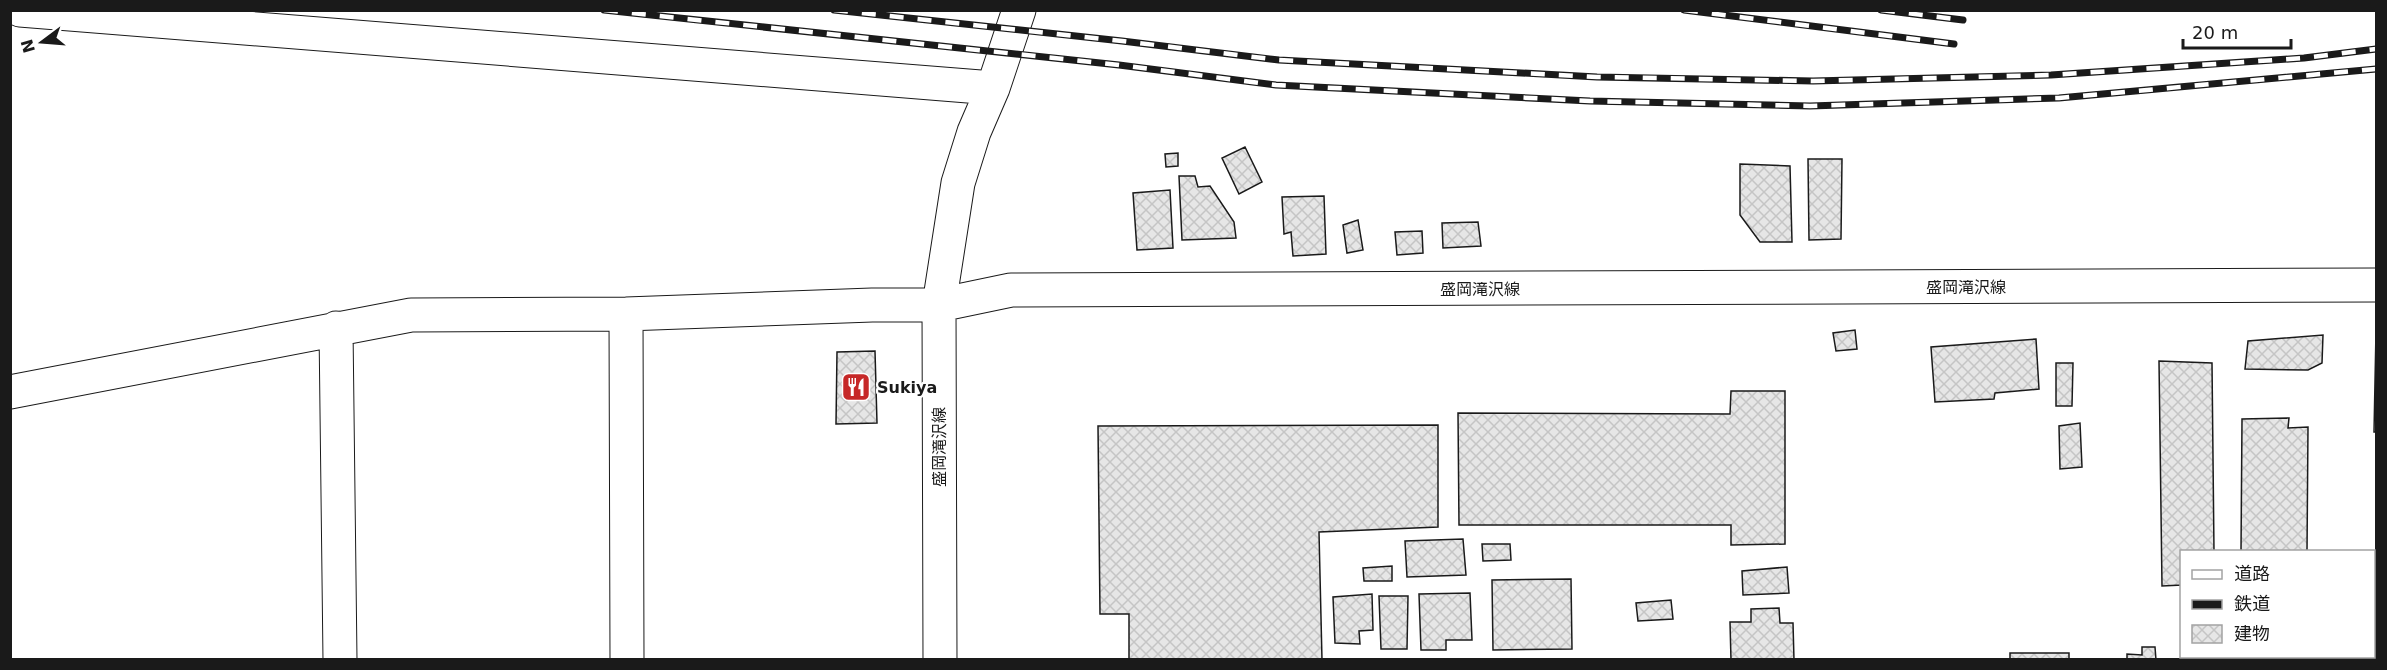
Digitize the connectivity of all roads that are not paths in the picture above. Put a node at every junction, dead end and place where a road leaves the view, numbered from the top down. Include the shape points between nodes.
1 (20, 10) edge
2 (1019, 10) edge
3 (993, 88) junction
4 (2376, 285) edge
5 (939, 305) junction
6 (626, 314) junction
7 (336, 328) junction
8 (10, 392) edge
9 (340, 660) edge
10 (627, 660) edge
11 (940, 660) edge

1 - 3 street
2 - 3 street
3 - 5 street via 958,183
4 - 5 street, 盛岡滝沢線 via 1011,291
5 - 6 street
5 - 11 street, 盛岡滝沢線
6 - 7 street via 411,315
6 - 10 street
7 - 8 street
7 - 9 street

